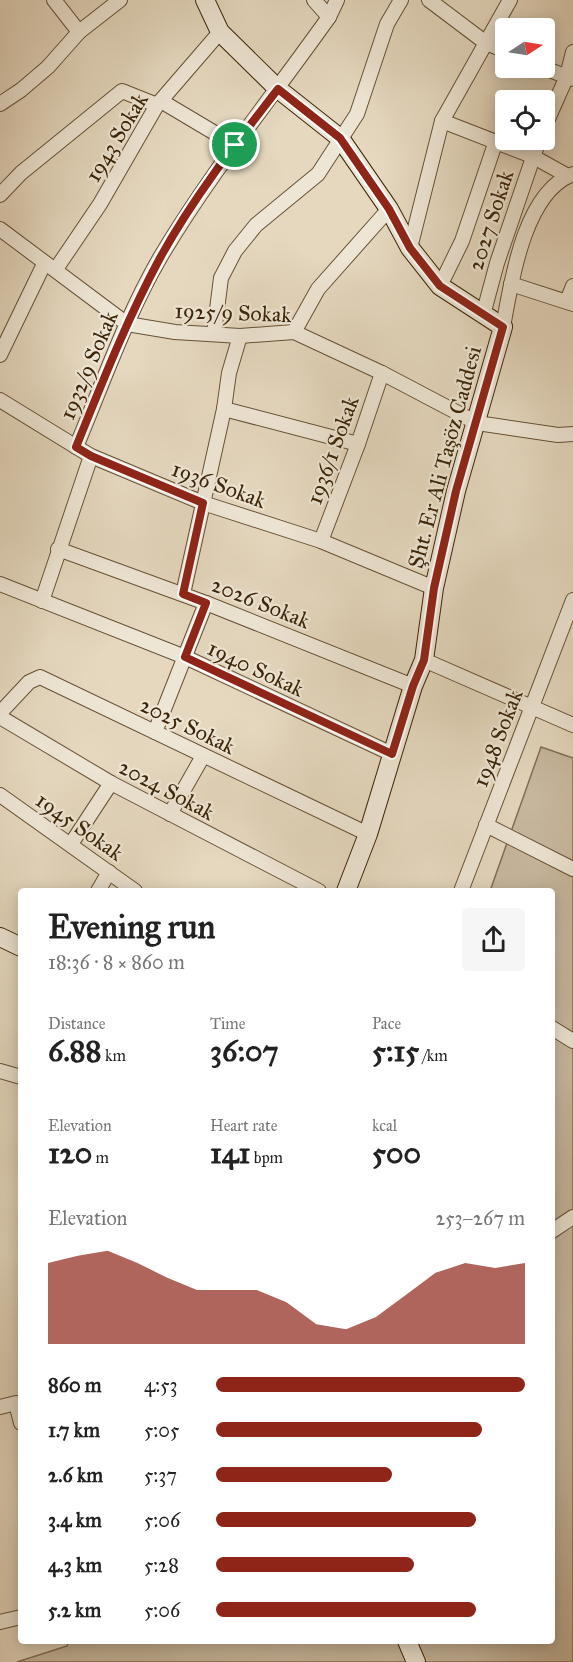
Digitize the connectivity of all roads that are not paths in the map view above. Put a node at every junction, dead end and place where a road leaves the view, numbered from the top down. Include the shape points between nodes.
1 (54, 0) edge
2 (120, 0) edge
3 (205, 0) edge
4 (314, 0) edge
5 (337, 0) edge
6 (401, 0) edge
7 (429, 0) edge
8 (510, 0) edge
9 (329, 17) junction
10 (79, 32) junction
11 (220, 32) junction
12 (486, 43) junction
13 (495, 47) edge
14 (573, 52) edge
15 (555, 72) edge
16 (570, 78) edge
17 (278, 89) junction
18 (159, 103) junction
19 (0, 104) edge
20 (555, 107) edge
21 (442, 121) junction
22 (340, 138) junction
23 (495, 141) edge
24 (495, 144) edge
25 (235, 145) junction
26 (518, 150) edge
27 (535, 150) edge
28 (532, 156) junction
29 (570, 175) edge
30 (0, 195) edge
31 (389, 209) junction
32 (0, 229) edge
33 (410, 248) junction
34 (50, 267) junction
35 (511, 284) junction
36 (440, 286) junction
37 (573, 286) edge
38 (570, 302) edge
39 (483, 315) junction
40 (127, 324) junction
41 (503, 327) junction
42 (294, 332) junction
43 (214, 333) junction
44 (240, 336) junction
45 (0, 355) edge
46 (382, 373) junction
47 (2, 406) edge
48 (224, 409) junction
49 (477, 423) junction
50 (573, 434) edge
51 (358, 444) junction
52 (76, 447) junction
53 (91, 456) junction
54 (203, 503) junction
55 (321, 541) junction
56 (58, 549) junction
57 (0, 584) edge
58 (434, 588) junction
59 (183, 594) junction
60 (573, 600) edge
61 (42, 601) junction
62 (206, 603) junction
63 (185, 657) junction
64 (424, 660) junction
65 (413, 686) junction
66 (531, 708) junction
67 (1, 721) edge
68 (573, 725) edge
69 (155, 732) junction
70 (392, 754) junction
71 (203, 756) junction
72 (111, 783) junction
73 (0, 795) edge
74 (170, 814) junction
75 (486, 825) junction
76 (368, 834) junction
77 (70, 844) junction
78 (573, 869) edge
79 (109, 872) junction
80 (100, 888) edge
81 (131, 888) edge
82 (313, 888) edge
83 (347, 888) edge
84 (462, 888) edge
85 (0, 937) edge
86 (18, 946) edge
87 (555, 1030) edge
88 (573, 1041) edge
89 (0, 1071) edge
90 (18, 1076) edge
91 (573, 1217) edge
92 (555, 1224) edge
93 (0, 1407) edge
94 (18, 1411) edge
95 (18, 1618) edge
96 (0, 1622) edge
97 (408, 1644) edge
98 (416, 1662) edge

1 - 10 street
2 - 10 street
3 - 11 street, Şht. Er Ali Taşöz Caddesi
4 - 9 street
5 - 9 street, 1932/9 Sokak
6 - 22 street via 387,24 357,114
7 - 12 street
8 - 12 street
9 - 17 street, 1932/9 Sokak
10 - 19 street via 48,67
11 - 17 street, Şht. Er Ali Taşöz Caddesi
11 - 18 street, 1943 Sokak
12 - 13 street
12 - 21 street
14 - 16 street
15 - 16 street
16 - 20 street
17 - 22 street, Şht. Er Ali Taşöz Caddesi
17 - 25 street, 1932/9 Sokak
18 - 25 street
18 - 30 street via 122,91 21,173
18 - 34 street, 1943 Sokak via 100,204
21 - 23 street
21 - 33 street
22 - 31 street, Şht. Er Ali Taşöz Caddesi
22 - 43 street via 318,174 256,225 235,250 221,278
24 - 36 street via 462,241
25 - 40 street, 1932/9 Sokak via 160,258
26 - 28 street
27 - 28 street, 2027 Sokak
28 - 29 street
28 - 39 street, 2027 Sokak
29 - 35 street via 542,200 524,237
31 - 33 street, Şht. Er Ali Taşöz Caddesi
31 - 42 street via 318,289
32 - 34 street, 1925/9 Sokak
33 - 36 street, Şht. Er Ali Taşöz Caddesi
34 - 40 street, 1925/9 Sokak
34 - 45 street, 1943 Sokak
35 - 38 street
35 - 41 street
36 - 39 street, Şht. Er Ali Taşöz Caddesi
37 - 38 street
39 - 41 street, Şht. Er Ali Taşöz Caddesi
40 - 43 street, 1925/9 Sokak via 175,332
40 - 52 street, 1932/9 Sokak
41 - 49 street, Şht. Er Ali Taşöz Caddesi
42 - 44 street, 1925/9 Sokak
42 - 46 street, 1925/9 Sokak
43 - 44 street, 1925/9 Sokak
44 - 48 street
46 - 49 street, 1925/9 Sokak
46 - 51 street, 1936/1 Sokak
47 - 52 street, 1936 Sokak
48 - 51 street
48 - 54 street
49 - 50 street, 1925/9 Sokak
49 - 58 street, Şht. Er Ali Taşöz Caddesi via 456,491
51 - 55 street, 1936/1 Sokak
52 - 53 street, 1936 Sokak
53 - 54 street, 1936 Sokak
53 - 56 street
54 - 55 street, 1936 Sokak
54 - 59 street
55 - 58 street, 1936 Sokak
56 - 59 street, 2026 Sokak
56 - 61 street
57 - 61 street, 1940 Sokak
58 - 64 street, Şht. Er Ali Taşöz Caddesi
59 - 62 street, 2026 Sokak
60 - 66 street, 1948 Sokak
61 - 63 street, 1940 Sokak
62 - 63 street
62 - 65 street, 2026 Sokak
63 - 69 street
63 - 70 street, 1940 Sokak
64 - 65 street, Şht. Er Ali Taşöz Caddesi
64 - 66 street
65 - 70 street, Şht. Er Ali Taşöz Caddesi
66 - 68 street
66 - 75 street, 1948 Sokak
67 - 69 street, 2025 Sokak via 29,682 40,677
67 - 72 street, 2024 Sokak
69 - 71 street, 2025 Sokak
70 - 76 street, Şht. Er Ali Taşöz Caddesi
71 - 74 street
71 - 76 street, 2025 Sokak
72 - 74 street, 2024 Sokak
72 - 77 street
73 - 77 street, 1945 Sokak
74 - 82 street, 2024 Sokak
75 - 78 street
75 - 84 street, 1948 Sokak
76 - 83 street, Şht. Er Ali Taşöz Caddesi
77 - 79 street, 1945 Sokak
79 - 80 street
79 - 81 street, 1945 Sokak
85 - 86 street
87 - 88 street
89 - 90 street
91 - 92 street
93 - 94 street via 16,1403
95 - 96 street
97 - 98 street

